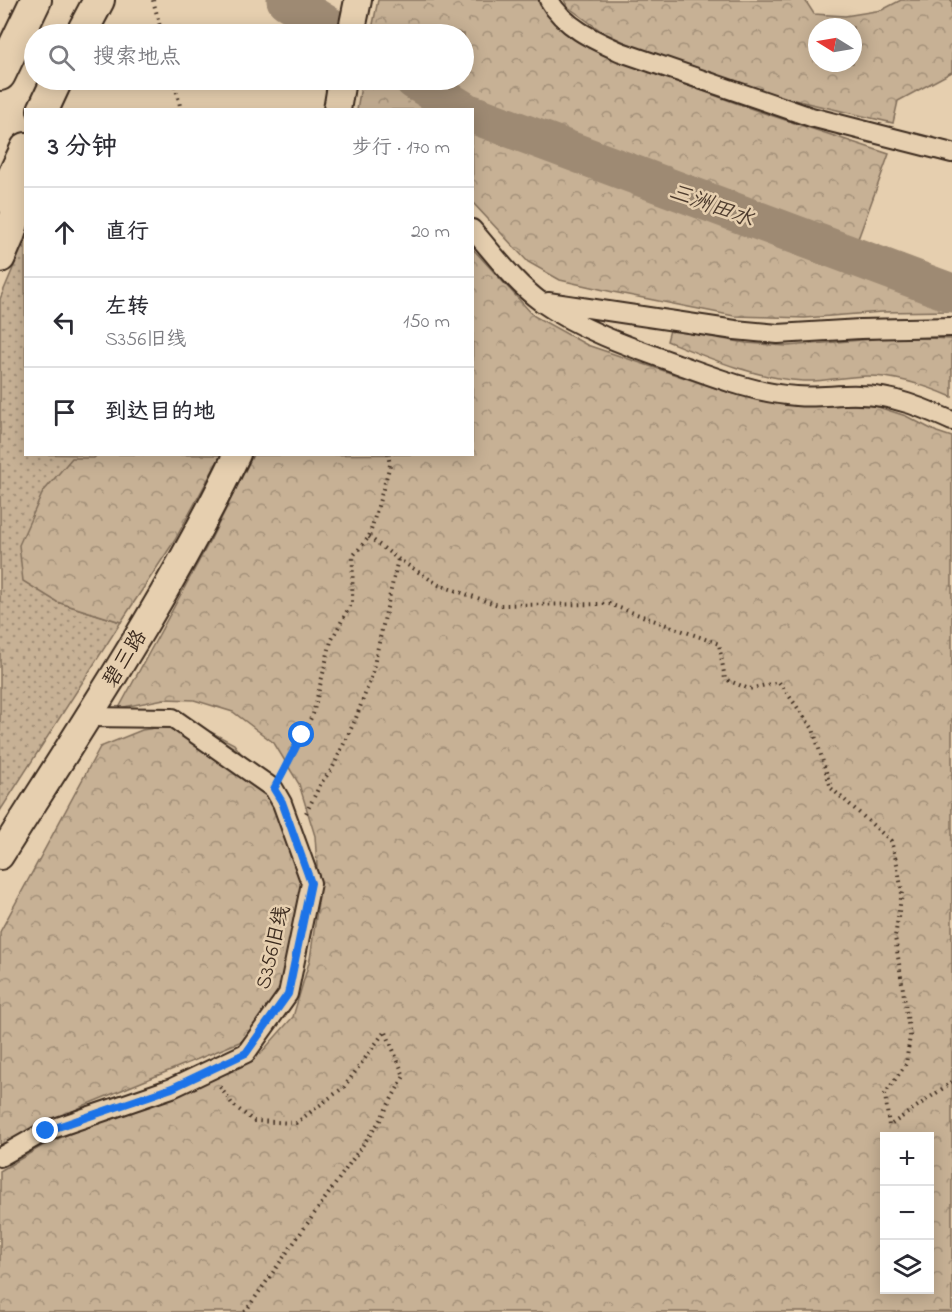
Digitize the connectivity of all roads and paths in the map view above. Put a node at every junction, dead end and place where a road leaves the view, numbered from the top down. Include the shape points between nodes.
1 (36, 0) edge
2 (99, 0) edge
3 (153, 0) edge
4 (358, 0) edge
5 (549, 0) edge
6 (24, 24) edge
7 (24, 24) edge
8 (86, 24) edge
9 (159, 24) edge
10 (353, 24) edge
11 (2, 69) edge
12 (176, 90) edge
13 (340, 90) edge
14 (181, 108) edge
15 (337, 108) edge
16 (24, 152) edge
17 (952, 153) edge
18 (24, 188) edge
19 (0, 203) edge
20 (474, 230) edge
21 (0, 257) edge
22 (540, 301) junction
23 (951, 328) edge
24 (952, 421) edge
25 (236, 456) edge
26 (388, 456) edge
27 (369, 537) junction
28 (398, 559) junction
29 (87, 717) junction
30 (274, 789) junction
31 (295, 837) junction
32 (0, 856) edge
33 (208, 1071) junction
34 (952, 1082) edge
35 (0, 1158) edge
36 (245, 1312) edge

1 - 6 highway
2 - 8 highway
3 - 9 path
4 - 10 main road
5 - 17 street via 568,23 621,52 811,117
7 - 11 highway
12 - 14 path
13 - 15 main road
16 - 19 highway
18 - 21 highway
20 - 22 street via 515,279
22 - 23 street via 777,334 860,328
22 - 24 street via 606,338 732,383 799,397 862,394 891,398
25 - 29 main road, 碧三路 via 208,517
26 - 27 path via 390,465
27 - 28 path
27 - 30 path via 353,556 352,602 331,641 313,714
28 - 31 path via 371,678 332,769
28 - 34 path via 439,585 498,605 609,604 719,644 725,679 749,689 779,682 813,729 831,788 891,841 897,864 902,892 895,937 910,1036 906,1065 885,1094 889,1125
29 - 30 street, S356旧线 via 172,718
29 - 32 main road, 碧三路
30 - 31 street, S356旧线
31 - 33 street, S356旧线 via 311,883 288,994 246,1053
33 - 35 street, S356旧线 via 172,1088 46,1131
33 - 36 path via 233,1105 254,1121 296,1123 344,1087 385,1030 404,1076 379,1122

